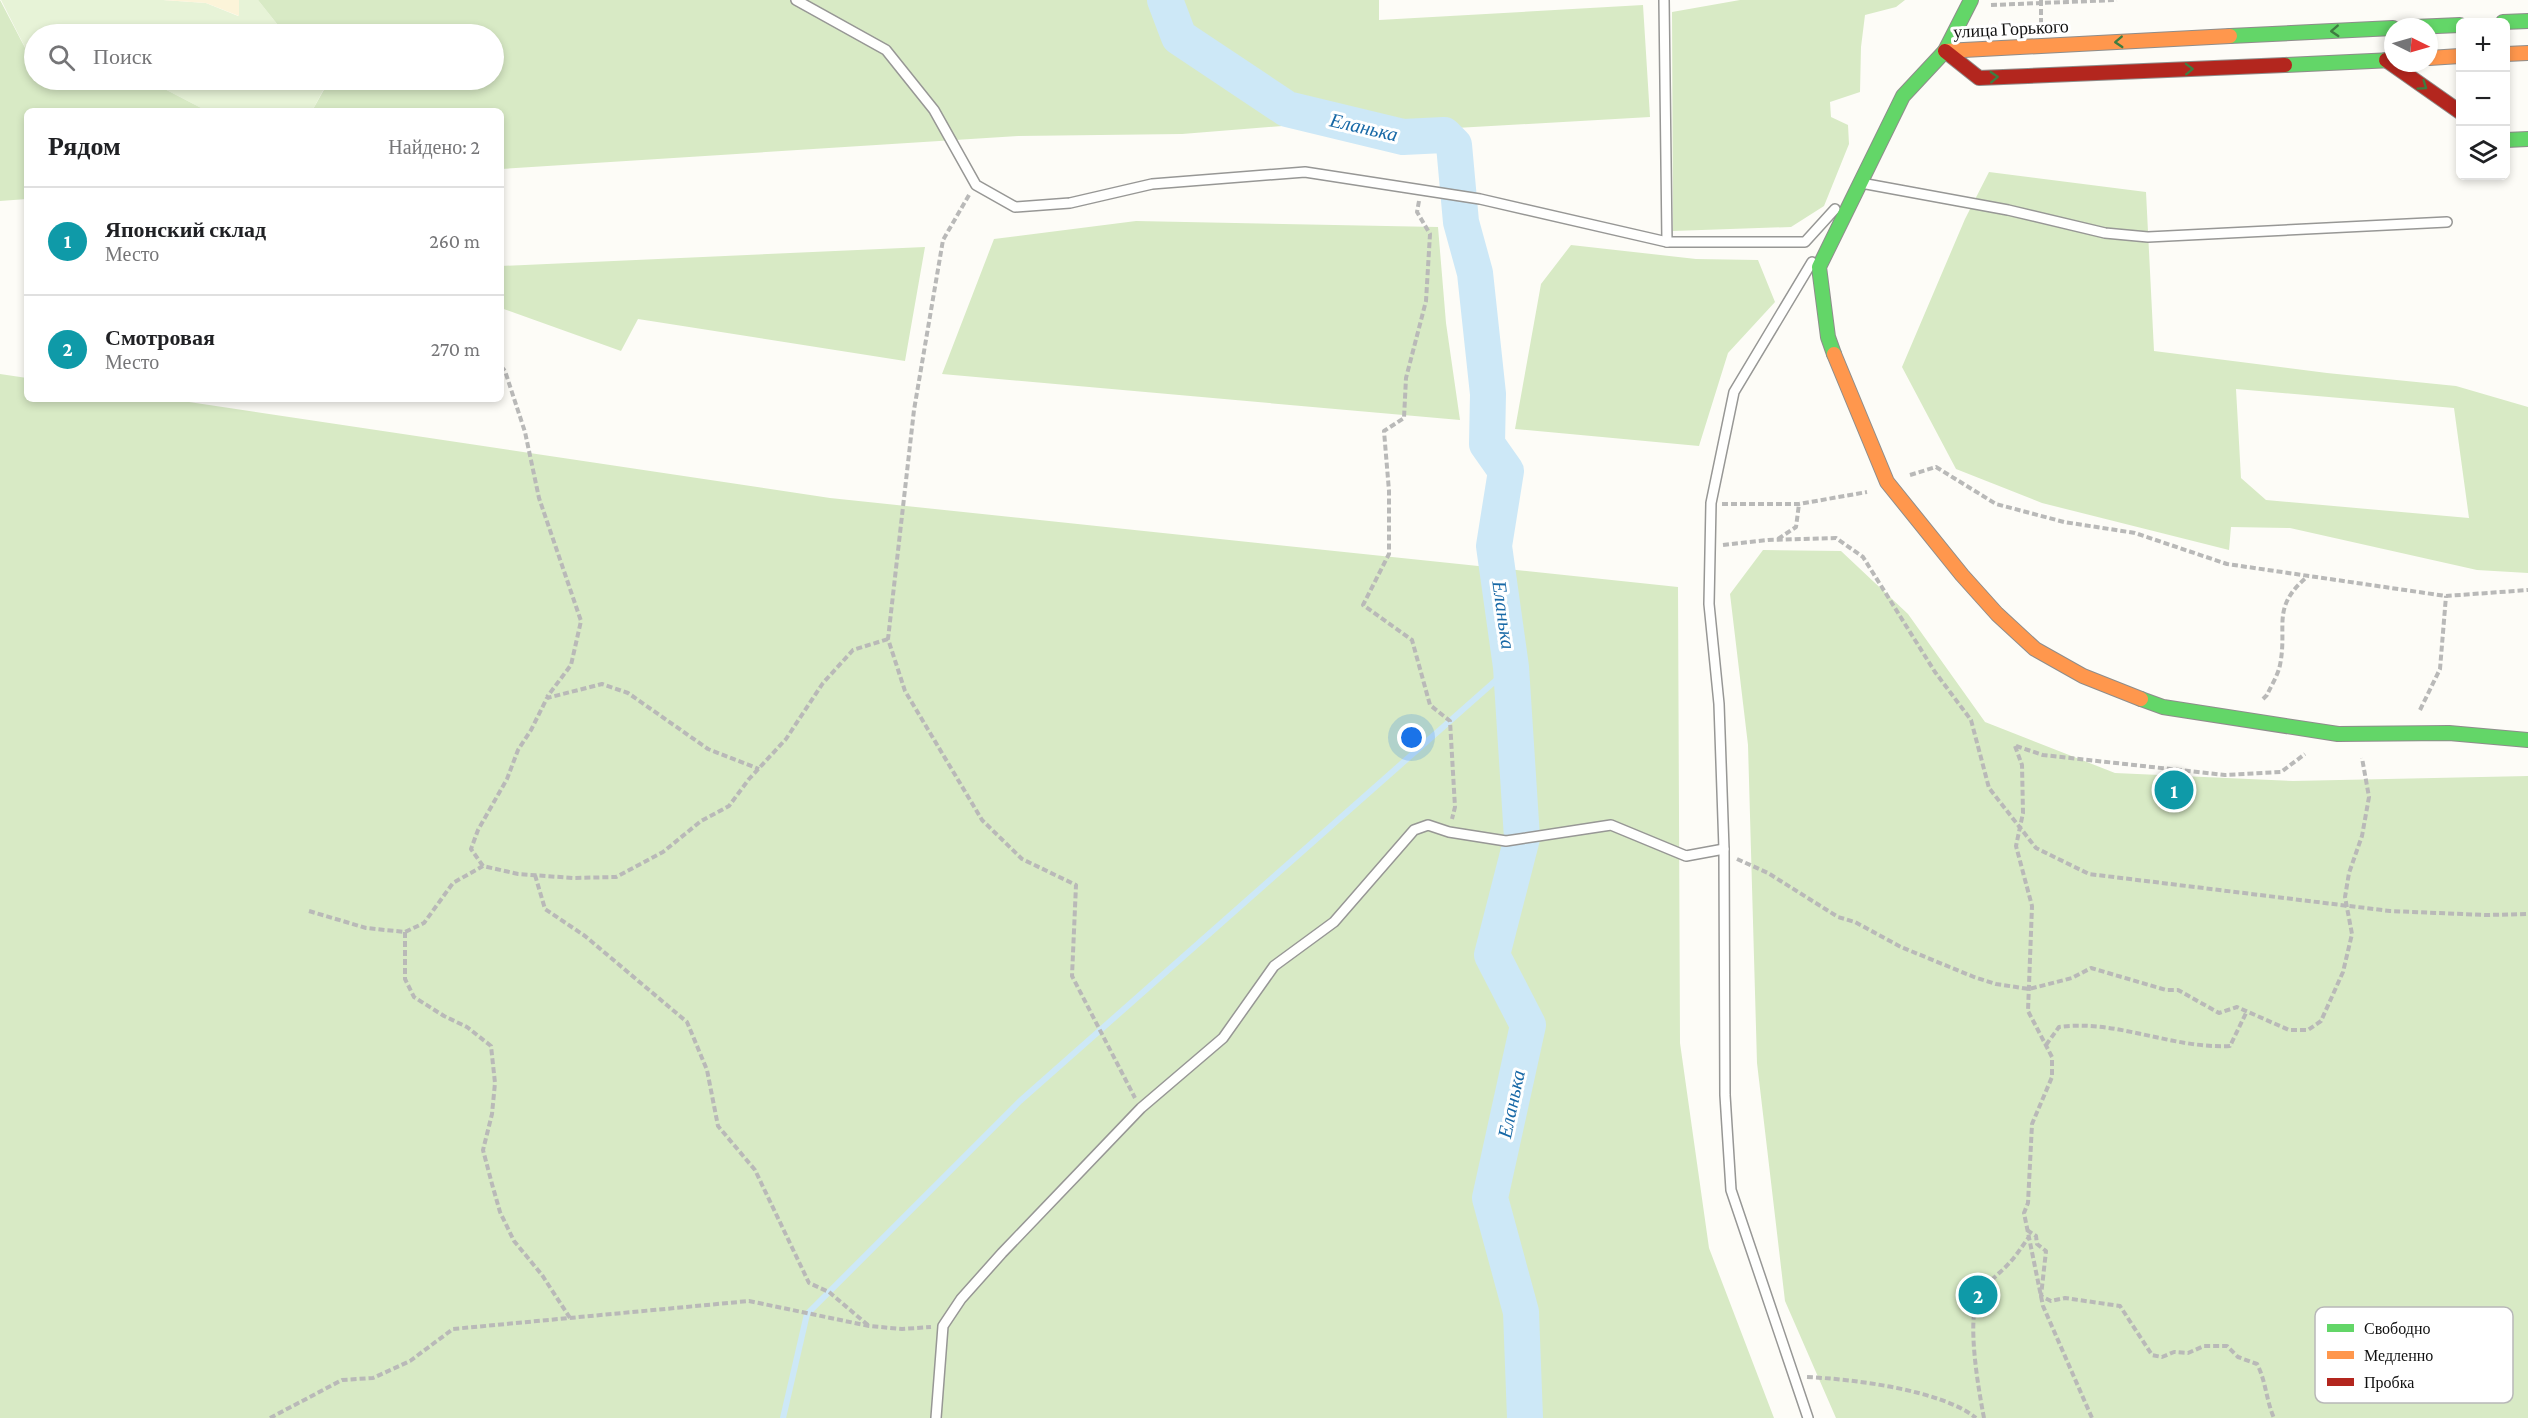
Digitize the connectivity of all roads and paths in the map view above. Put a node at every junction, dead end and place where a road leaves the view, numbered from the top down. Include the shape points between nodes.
1 (796, 0) edge
2 (1664, 0) edge
3 (1971, 0) edge
4 (2117, 0) edge
5 (2041, 2) edge
6 (2004, 5) dead end
7 (2528, 21) edge
8 (2510, 22) edge
9 (2456, 25) edge
10 (2438, 26) edge
11 (2384, 28) edge
12 (2041, 33) dead end
13 (1945, 51) junction
14 (2528, 53) edge
15 (2510, 54) edge
16 (2456, 56) edge
17 (2438, 57) edge
18 (2384, 60) edge
19 (2405, 72) edge
20 (2456, 109) edge
21 (2528, 139) edge
22 (2510, 140) edge
23 (1859, 183) junction
24 (976, 184) junction
25 (1421, 191) junction
26 (2447, 222) dead end
27 (1667, 242) junction
28 (504, 369) edge
29 (1887, 482) junction
30 (1711, 503) junction
31 (1799, 504) junction
32 (1778, 539) junction
33 (1710, 547) junction
34 (2309, 576) junction
35 (2528, 590) edge
36 (888, 639) junction
37 (547, 698) junction
38 (2239, 719) junction
39 (2528, 740) edge
40 (2015, 746) dead end
41 (2362, 758) dead end
42 (759, 769) junction
43 (2020, 828) junction
44 (1449, 832) junction
45 (1724, 849) junction
46 (483, 866) junction
47 (535, 875) junction
48 (2347, 904) junction
49 (309, 911) dead end
50 (2528, 914) edge
51 (405, 932) junction
52 (2029, 988) junction
53 (2247, 1011) junction
54 (2046, 1046) junction
55 (1140, 1108) junction
56 (2027, 1230) junction
57 (2029, 1237) junction
58 (2041, 1296) junction
59 (570, 1318) junction
60 (869, 1326) junction
61 (943, 1326) junction
62 (1794, 1376) junction
63 (270, 1418) edge
64 (936, 1418) edge
65 (1808, 1418) edge
66 (1976, 1418) edge
67 (1984, 1418) edge
68 (2092, 1418) edge
69 (2274, 1418) edge

1 - 24 lane via 886,50 934,110
2 - 27 lane
3 - 13 main road
4 - 5 path
5 - 6 path
5 - 12 path
7 - 8 main road
9 - 10 main road
11 -> 13 main road, улица Горького
13 -> 18 main road, улица Горького via 1979,78
13 - 23 main road via 1903,96
14 - 15 main road
16 - 17 main road
19 -> 20 main road
21 - 22 main road
23 - 26 lane via 2008,210 2105,233 2148,237
23 - 27 lane via 1805,242
23 - 29 main road via 1820,267 1828,337
23 - 30 lane via 1734,392
24 - 25 lane via 1015,207 1070,203 1152,184 1305,172
24 - 36 path via 943,240 914,410
25 - 27 lane via 1480,200
25 - 44 path via 1417,212 1430,234 1426,301 1406,378 1404,418 1384,431 1389,554 1363,605 1412,640 1430,705 1450,721 1455,807
28 - 37 path via 525,432 539,498 581,621 571,665
29 - 31 path via 1865,493
29 - 34 path via 1936,467 1996,504 2064,522 2135,533 2227,564
29 - 38 main road via 1962,575 2035,649 2083,676 2163,707
30 - 31 path
30 - 33 lane
31 - 32 path via 1796,527
32 - 33 path
32 - 43 path via 1836,538 1863,557 1935,672 1971,720 1989,788
33 - 45 lane via 1709,604 1719,704
34 - 35 path via 2446,596
34 - 38 path via 2292,590 2282,614 2280,666 2266,695
36 - 42 path via 853,650 823,683 786,739
36 - 55 path via 905,691 982,820 1022,860 1076,885 1072,976
37 - 42 path via 602,684 628,693 708,749
37 - 46 path via 478,830 471,849
38 - 39 main road via 2338,734 2449,733
40 - 43 path via 2022,765
41 - 48 path via 2369,797 2362,836 2349,873
42 - 47 path via 729,807 701,821 663,852 616,877
43 - 48 path via 2036,848 2089,874
43 - 52 path via 2016,846 2032,906
44 - 45 lane via 1506,840 1611,825 1686,856
44 - 55 lane via 1428,825 1414,830 1334,922 1274,966 1223,1038
45 - 52 path via 1838,917 1922,957 1996,984
45 - 62 lane via 1725,1095 1731,1190
46 - 47 path
46 - 51 path via 453,883 424,923
47 - 60 path via 545,909 585,936 687,1022 707,1070 718,1126 755,1170 809,1283 829,1292
48 - 50 path via 2390,911
48 - 53 path via 2352,934 2343,972 2321,1021 2308,1030 2289,1030
49 - 51 path via 366,928
51 - 59 path via 405,979 414,996 491,1046 495,1083 483,1150 494,1193 514,1241
52 - 53 path via 2072,978 2091,968 2178,990 2219,1013 2237,1007
52 - 54 path via 2028,1011
53 - 54 path via 2230,1046 2212,1047 2074,1025 2059,1027
54 - 56 path via 2052,1057 2052,1077 2032,1124 2028,1203 2024,1213
55 - 61 lane via 1002,1252
56 - 57 path
56 - 58 path via 2046,1251
57 - 58 path
57 - 67 path via 2013,1260 1978,1295 1973,1310 1977,1385
58 - 68 path
58 - 69 path via 2050,1301 2065,1298 2120,1306 2152,1355 2162,1357 2204,1346 2227,1346 2238,1357 2257,1364
59 - 60 path via 749,1301
59 - 63 path via 453,1329 410,1361 373,1378 342,1380
60 - 61 path
61 - 64 lane
62 - 65 lane
62 - 66 path via 1847,1380 1918,1393 1964,1408

